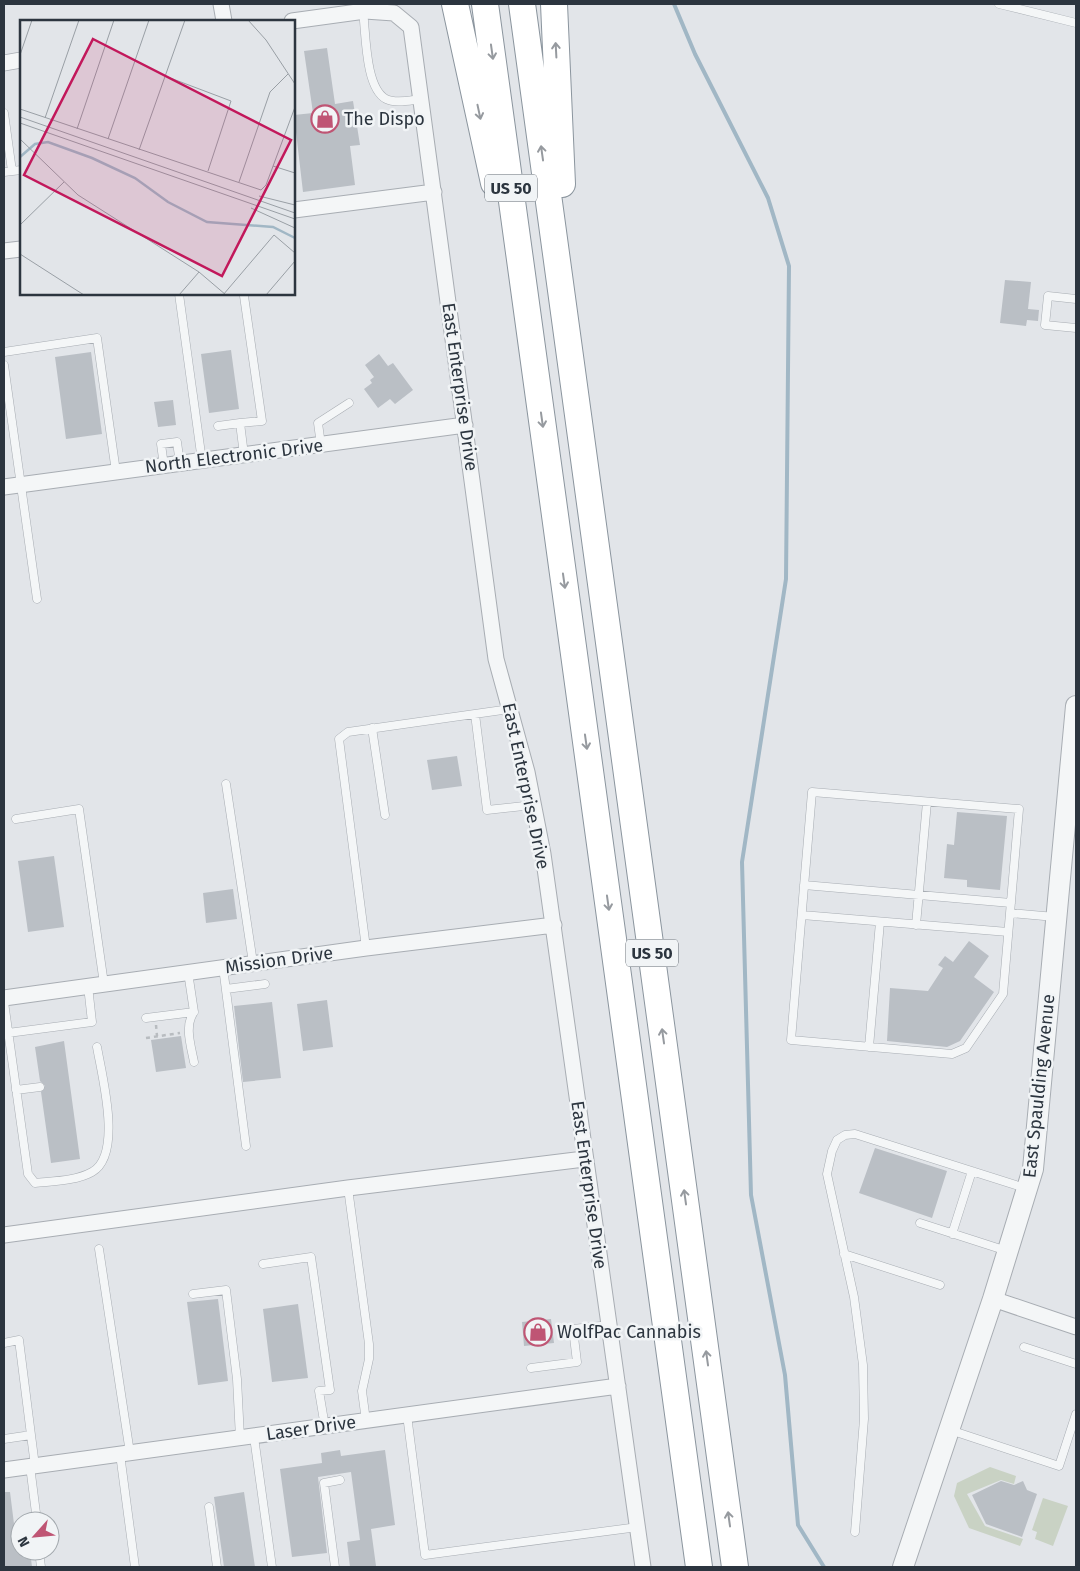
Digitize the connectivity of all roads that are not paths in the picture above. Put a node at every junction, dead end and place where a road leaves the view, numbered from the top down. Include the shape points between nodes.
1 (221, 4) edge
2 (455, 4) edge
3 (485, 4) edge
4 (522, 4) edge
5 (554, 4) edge
6 (999, 4) edge
7 (363, 11) junction
8 (224, 20) edge
9 (295, 21) edge
10 (1076, 23) edge
11 (20, 60) edge
12 (4, 62) edge
13 (421, 99) junction
14 (4, 113) edge
15 (8, 171) edge
16 (434, 192) junction
17 (295, 210) edge
18 (20, 249) edge
19 (4, 251) edge
20 (178, 295) edge
21 (244, 296) dead end
22 (1076, 299) edge
23 (1076, 328) edge
24 (568, 340) junction
25 (4, 352) edge
26 (4, 365) edge
27 (536, 372) junction
28 (349, 403) dead end
29 (240, 423) junction
30 (218, 426) dead end
31 (465, 426) junction
32 (321, 445) junction
33 (244, 455) junction
34 (202, 461) junction
35 (180, 464) junction
36 (164, 466) junction
37 (116, 472) junction
38 (21, 484) junction
39 (4, 487) edge
40 (37, 599) dead end
41 (1076, 706) edge
42 (510, 709) junction
43 (475, 714) junction
44 (372, 728) junction
45 (226, 784) dead end
46 (926, 802) junction
47 (534, 805) junction
48 (385, 815) dead end
49 (16, 819) dead end
50 (804, 885) junction
51 (918, 895) junction
52 (1011, 903) junction
53 (1010, 913) junction
54 (802, 915) junction
55 (1056, 917) junction
56 (880, 922) junction
57 (554, 925) junction
58 (916, 925) junction
59 (1008, 932) junction
60 (366, 948) junction
61 (253, 963) junction
62 (223, 967) junction
63 (188, 972) junction
64 (104, 984) junction
65 (265, 984) dead end
66 (88, 986) junction
67 (226, 989) junction
68 (4, 998) edge
69 (4, 1002) edge
70 (194, 1012) junction
71 (146, 1018) dead end
72 (8, 1033) junction
73 (97, 1047) dead end
74 (869, 1047) junction
75 (194, 1062) dead end
76 (40, 1087) dead end
77 (16, 1090) junction
78 (246, 1146) dead end
79 (584, 1159) junction
80 (972, 1171) junction
81 (348, 1188) junction
82 (1027, 1188) junction
83 (920, 1223) dead end
84 (952, 1234) junction
85 (4, 1235) edge
86 (99, 1249) dead end
87 (1007, 1252) junction
88 (844, 1254) junction
89 (263, 1264) dead end
90 (940, 1285) dead end
91 (193, 1294) dead end
92 (993, 1299) junction
93 (610, 1325) junction
94 (1076, 1327) edge
95 (4, 1343) edge
96 (1024, 1347) dead end
97 (1076, 1364) edge
98 (531, 1368) dead end
99 (618, 1386) junction
100 (1076, 1414) edge
101 (407, 1415) junction
102 (366, 1421) junction
103 (325, 1427) junction
104 (948, 1429) junction
105 (31, 1435) junction
106 (247, 1437) junction
107 (4, 1439) edge
108 (125, 1453) junction
109 (32, 1466) junction
110 (4, 1470) edge
111 (340, 1480) dead end
112 (209, 1506) dead end
113 (36, 1511) edge
114 (638, 1527) junction
115 (854, 1532) dead end
116 (135, 1567) edge
117 (217, 1567) edge
118 (272, 1567) edge
119 (336, 1567) edge
120 (643, 1567) edge
121 (699, 1567) edge
122 (735, 1567) edge
123 (903, 1567) edge

1 - 8 street
2 -> 27 highway
3 -> 27 highway, US 50
24 -> 4 highway, US 50
24 -> 5 highway
6 - 10 lane
7 - 9 street
7 - 13 street, East Enterprise Drive via 394,13 411,27
7 - 13 lane via 374,87 385,99 392,101
11 - 12 street
13 - 16 street, East Enterprise Drive
14 - 15 lane
16 - 17 street
16 - 31 street, East Enterprise Drive
18 - 19 street
20 - 34 lane
21 - 29 lane via 262,421
22 - 23 lane via 1048,296 1045,325
122 -> 24 highway, US 50
25 - 37 lane via 97,338
26 - 38 lane
27 -> 121 highway, US 50
28 - 32 lane via 318,423
29 - 30 lane
29 - 33 lane
31 - 32 street, North Electronic Drive
31 - 42 street, East Enterprise Drive via 496,658
32 - 33 street, North Electronic Drive
33 - 34 street, North Electronic Drive
34 - 35 street, North Electronic Drive
35 - 36 street, North Electronic Drive
35 - 36 lane via 177,442 161,444
36 - 37 street, North Electronic Drive
37 - 38 street, North Electronic Drive
38 - 39 street, North Electronic Drive
38 - 40 lane
41 - 55 street, East Spaulding Avenue
42 - 43 lane
42 - 47 street, East Enterprise Drive
43 - 44 lane
43 - 47 lane via 487,810
44 - 48 lane
44 - 60 lane via 342,734 338,748
45 - 61 lane
46 - 50 lane via 812,792
46 - 51 lane
46 - 52 lane via 1019,809
47 - 57 street, East Enterprise Drive
49 - 64 lane via 79,809
50 - 51 lane
50 - 54 lane
51 - 52 lane
51 - 58 lane
52 - 53 lane
53 - 55 lane
53 - 59 lane
54 - 56 lane
54 - 74 lane via 791,1040
55 - 82 street, East Spaulding Avenue via 1032,1169
56 - 58 lane
56 - 74 lane
57 - 60 street, Mission Drive
57 - 79 street, East Enterprise Drive
58 - 59 lane
59 - 74 lane via 1003,994 966,1048 952,1054
60 - 61 street, Mission Drive
61 - 62 street, Mission Drive
62 - 63 street, Mission Drive
62 - 67 lane
63 - 64 street, Mission Drive
63 - 70 lane
64 - 66 street, Mission Drive
65 - 67 lane
66 - 68 street, Mission Drive
66 - 72 lane via 92,1022
67 - 78 lane
69 - 72 lane
70 - 71 lane
70 - 75 lane via 189,1023
72 - 77 lane
73 - 77 lane via 108,1144 94,1171 82,1177 35,1183 30,1178
76 - 77 lane
79 - 81 street
79 - 93 street, East Enterprise Drive
80 - 82 lane
80 - 84 lane
80 - 88 lane via 855,1134 837,1140 827,1174
81 - 85 street
81 - 102 lane via 369,1344 370,1359 362,1391
82 - 87 street, East Spaulding Avenue
83 - 84 lane
84 - 87 lane
86 - 108 lane
87 - 92 street, East Spaulding Avenue
88 - 90 lane
88 - 115 lane via 854,1297 865,1392
89 - 103 lane via 311,1258 330,1390 320,1391
91 - 106 lane via 226,1290
92 - 94 street
92 - 104 street, East Spaulding Avenue
93 - 98 lane via 573,1329 577,1362
93 - 99 street, East Enterprise Drive
95 - 105 lane via 19,1340
96 - 97 lane
99 - 101 street, Laser Drive
99 - 114 street, East Enterprise Drive
100 - 104 lane via 1059,1466
101 - 102 street, Laser Drive
101 - 114 lane via 425,1555
102 - 103 street, Laser Drive
103 - 106 street, Laser Drive
104 - 123 street, East Spaulding Avenue
105 - 107 lane
105 - 109 lane
106 - 108 street, Laser Drive
106 - 118 lane
108 - 109 street, Laser Drive
108 - 116 lane
109 - 110 street, Laser Drive
109 - 113 lane
111 - 119 lane via 324,1483
112 - 117 lane
114 - 120 street, East Enterprise Drive

